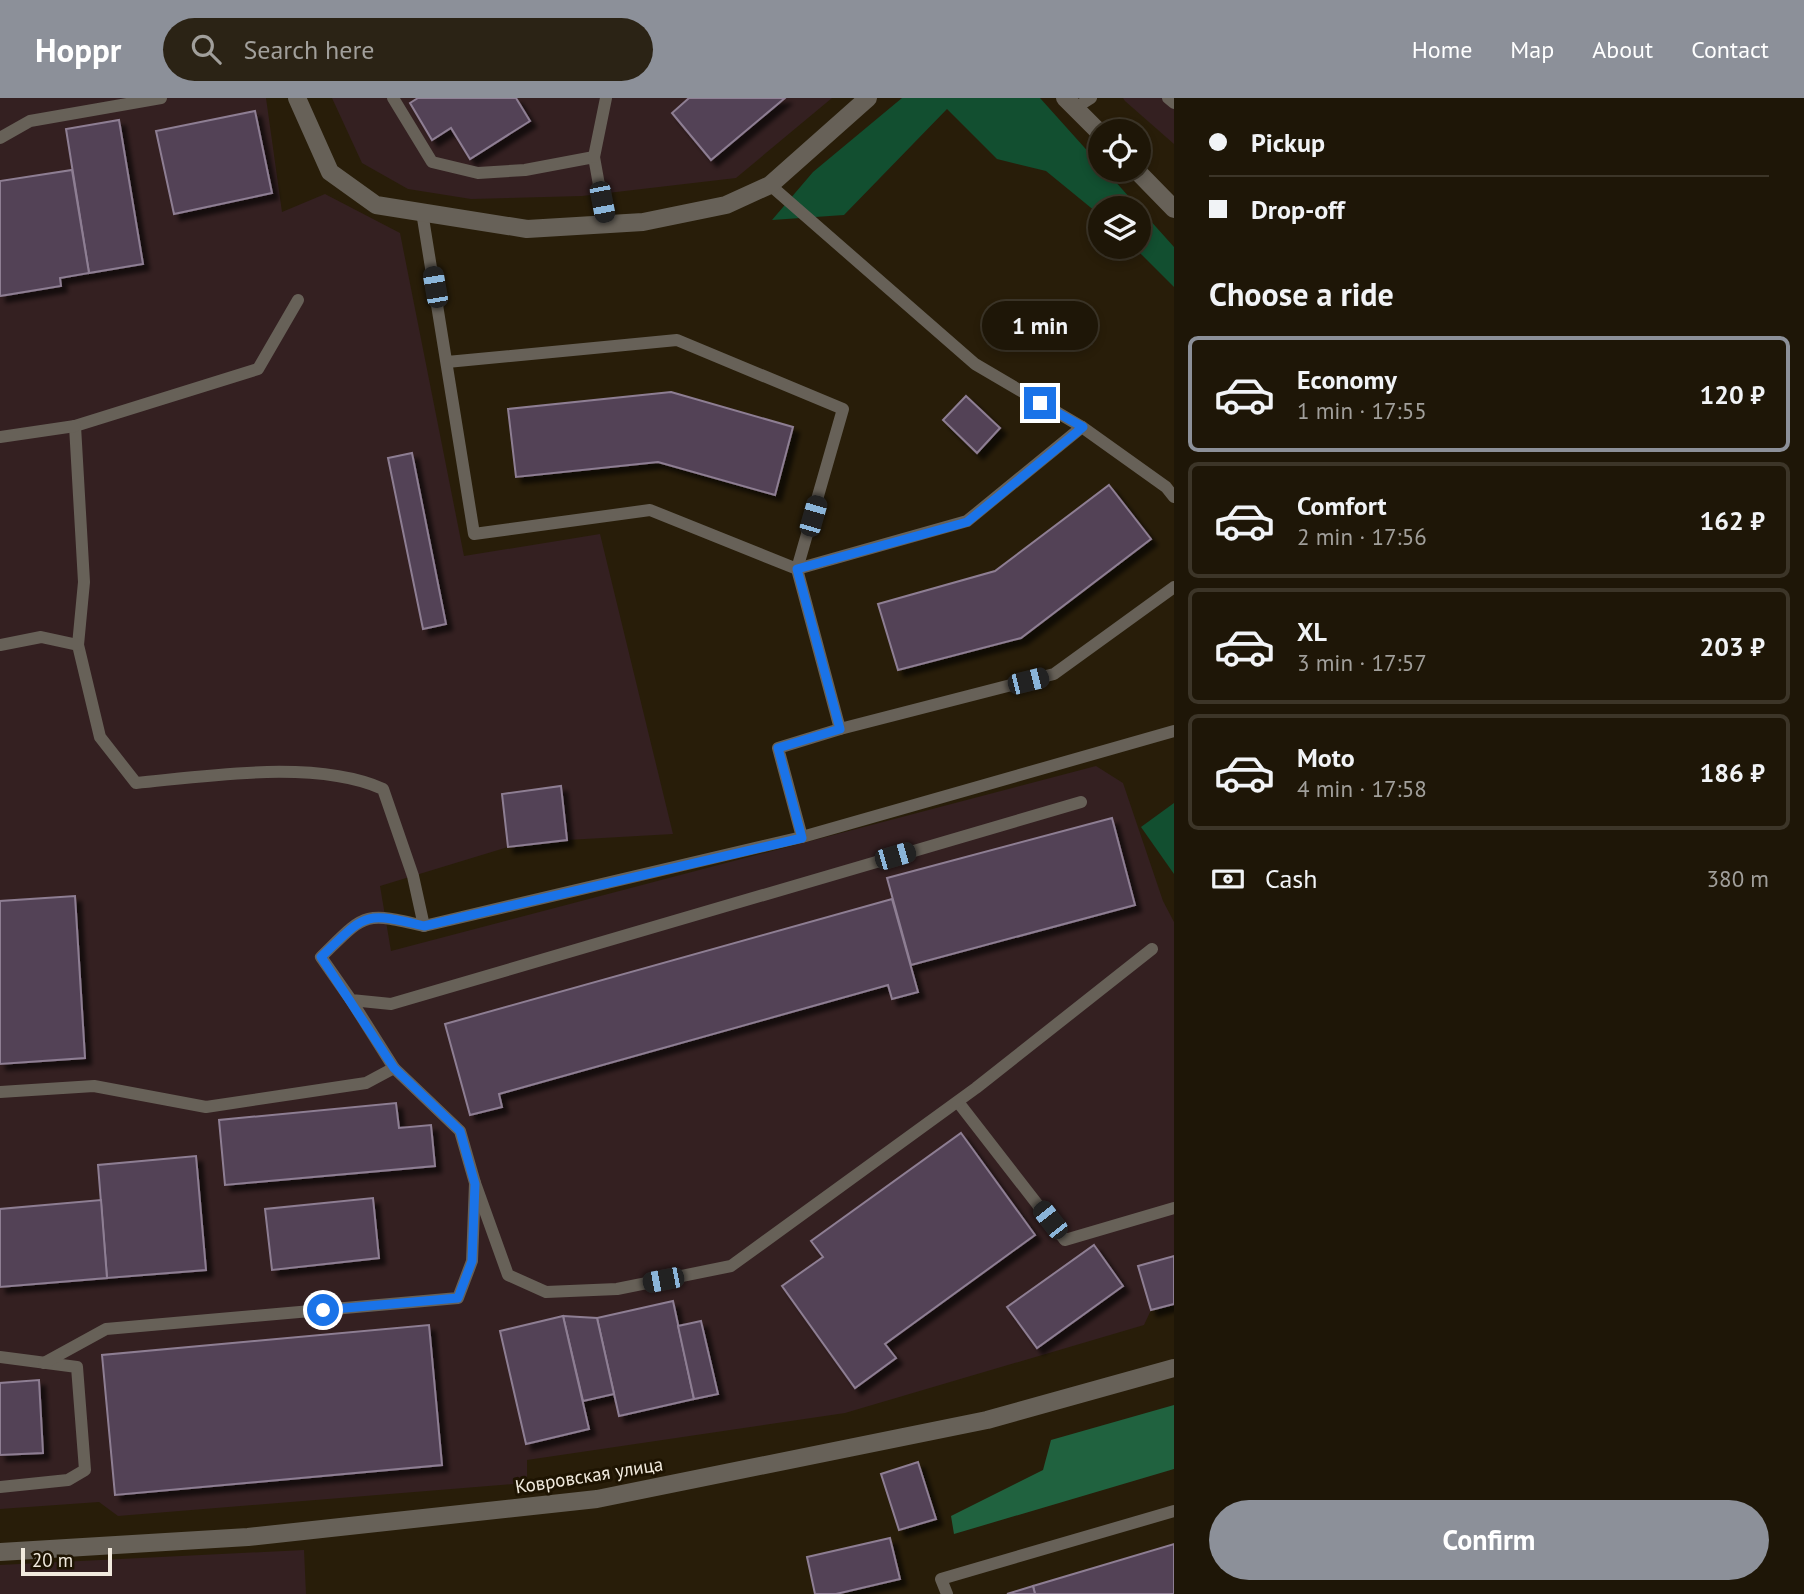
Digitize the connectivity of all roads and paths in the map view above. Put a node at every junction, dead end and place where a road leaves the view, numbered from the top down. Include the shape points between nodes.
1 (297, 98) edge
2 (393, 98) edge
3 (606, 98) edge
4 (868, 98) edge
5 (1091, 98) edge
6 (1168, 98) edge
7 (152, 99) edge
8 (1070, 103) edge
9 (1174, 103) edge
10 (1088, 121) edge
11 (0, 138) edge
12 (594, 158) junction
13 (1148, 182) edge
14 (770, 185) junction
15 (1174, 209) edge
16 (422, 212) junction
17 (606, 224) junction
18 (298, 300) dead end
19 (447, 362) junction
20 (75, 426) junction
21 (1083, 427) junction
22 (0, 437) edge
23 (1174, 497) edge
24 (797, 569) junction
25 (1174, 587) edge
26 (0, 645) edge
27 (78, 645) junction
28 (840, 729) junction
29 (1174, 731) edge
30 (1081, 802) dead end
31 (802, 838) junction
32 (424, 926) junction
33 (1152, 949) dead end
34 (351, 1000) junction
35 (394, 1068) junction
36 (0, 1093) edge
37 (958, 1102) junction
38 (475, 1184) junction
39 (1174, 1208) edge
40 (0, 1357) edge
41 (44, 1363) junction
42 (1174, 1368) edge
43 (0, 1487) edge
44 (1174, 1511) edge
45 (0, 1552) edge
46 (947, 1594) edge

1 - 16 street via 330,172 376,205
2 - 12 lane via 432,162 478,173
3 - 12 lane
4 - 14 street
5 - 8 lane
6 - 9 lane
7 - 11 lane via 30,121
8 - 10 street
12 - 17 lane
13 - 15 street
14 - 17 street via 726,205 643,222
14 - 21 lane via 975,364
16 - 17 street via 527,229
16 - 19 lane
18 - 20 lane via 258,369
19 - 24 lane via 474,534 650,510
19 - 24 lane via 677,340 843,409
20 - 22 lane
20 - 27 lane via 84,582
21 - 23 lane
21 - 24 lane via 967,522
24 - 28 lane
25 - 28 lane via 1054,674
26 - 27 lane via 41,637
27 - 32 lane via 100,737 136,783 251,772 356,777 383,789 413,876
28 - 31 lane via 778,748
29 - 31 lane
30 - 34 lane via 391,1004
31 - 32 lane
32 - 34 lane via 385,916 359,920 321,957
33 - 37 lane
34 - 35 lane
35 - 36 lane via 366,1083 206,1107 94,1086
35 - 38 lane via 460,1131
37 - 38 lane via 731,1266 617,1289 546,1292 508,1275
37 - 39 lane via 1065,1240
38 - 41 lane via 472,1261 458,1298 106,1329
40 - 41 lane
41 - 43 lane via 77,1367 85,1470 68,1480
42 - 45 street, Ковровская улица via 987,1420 597,1499 248,1537
44 - 46 lane via 941,1579

